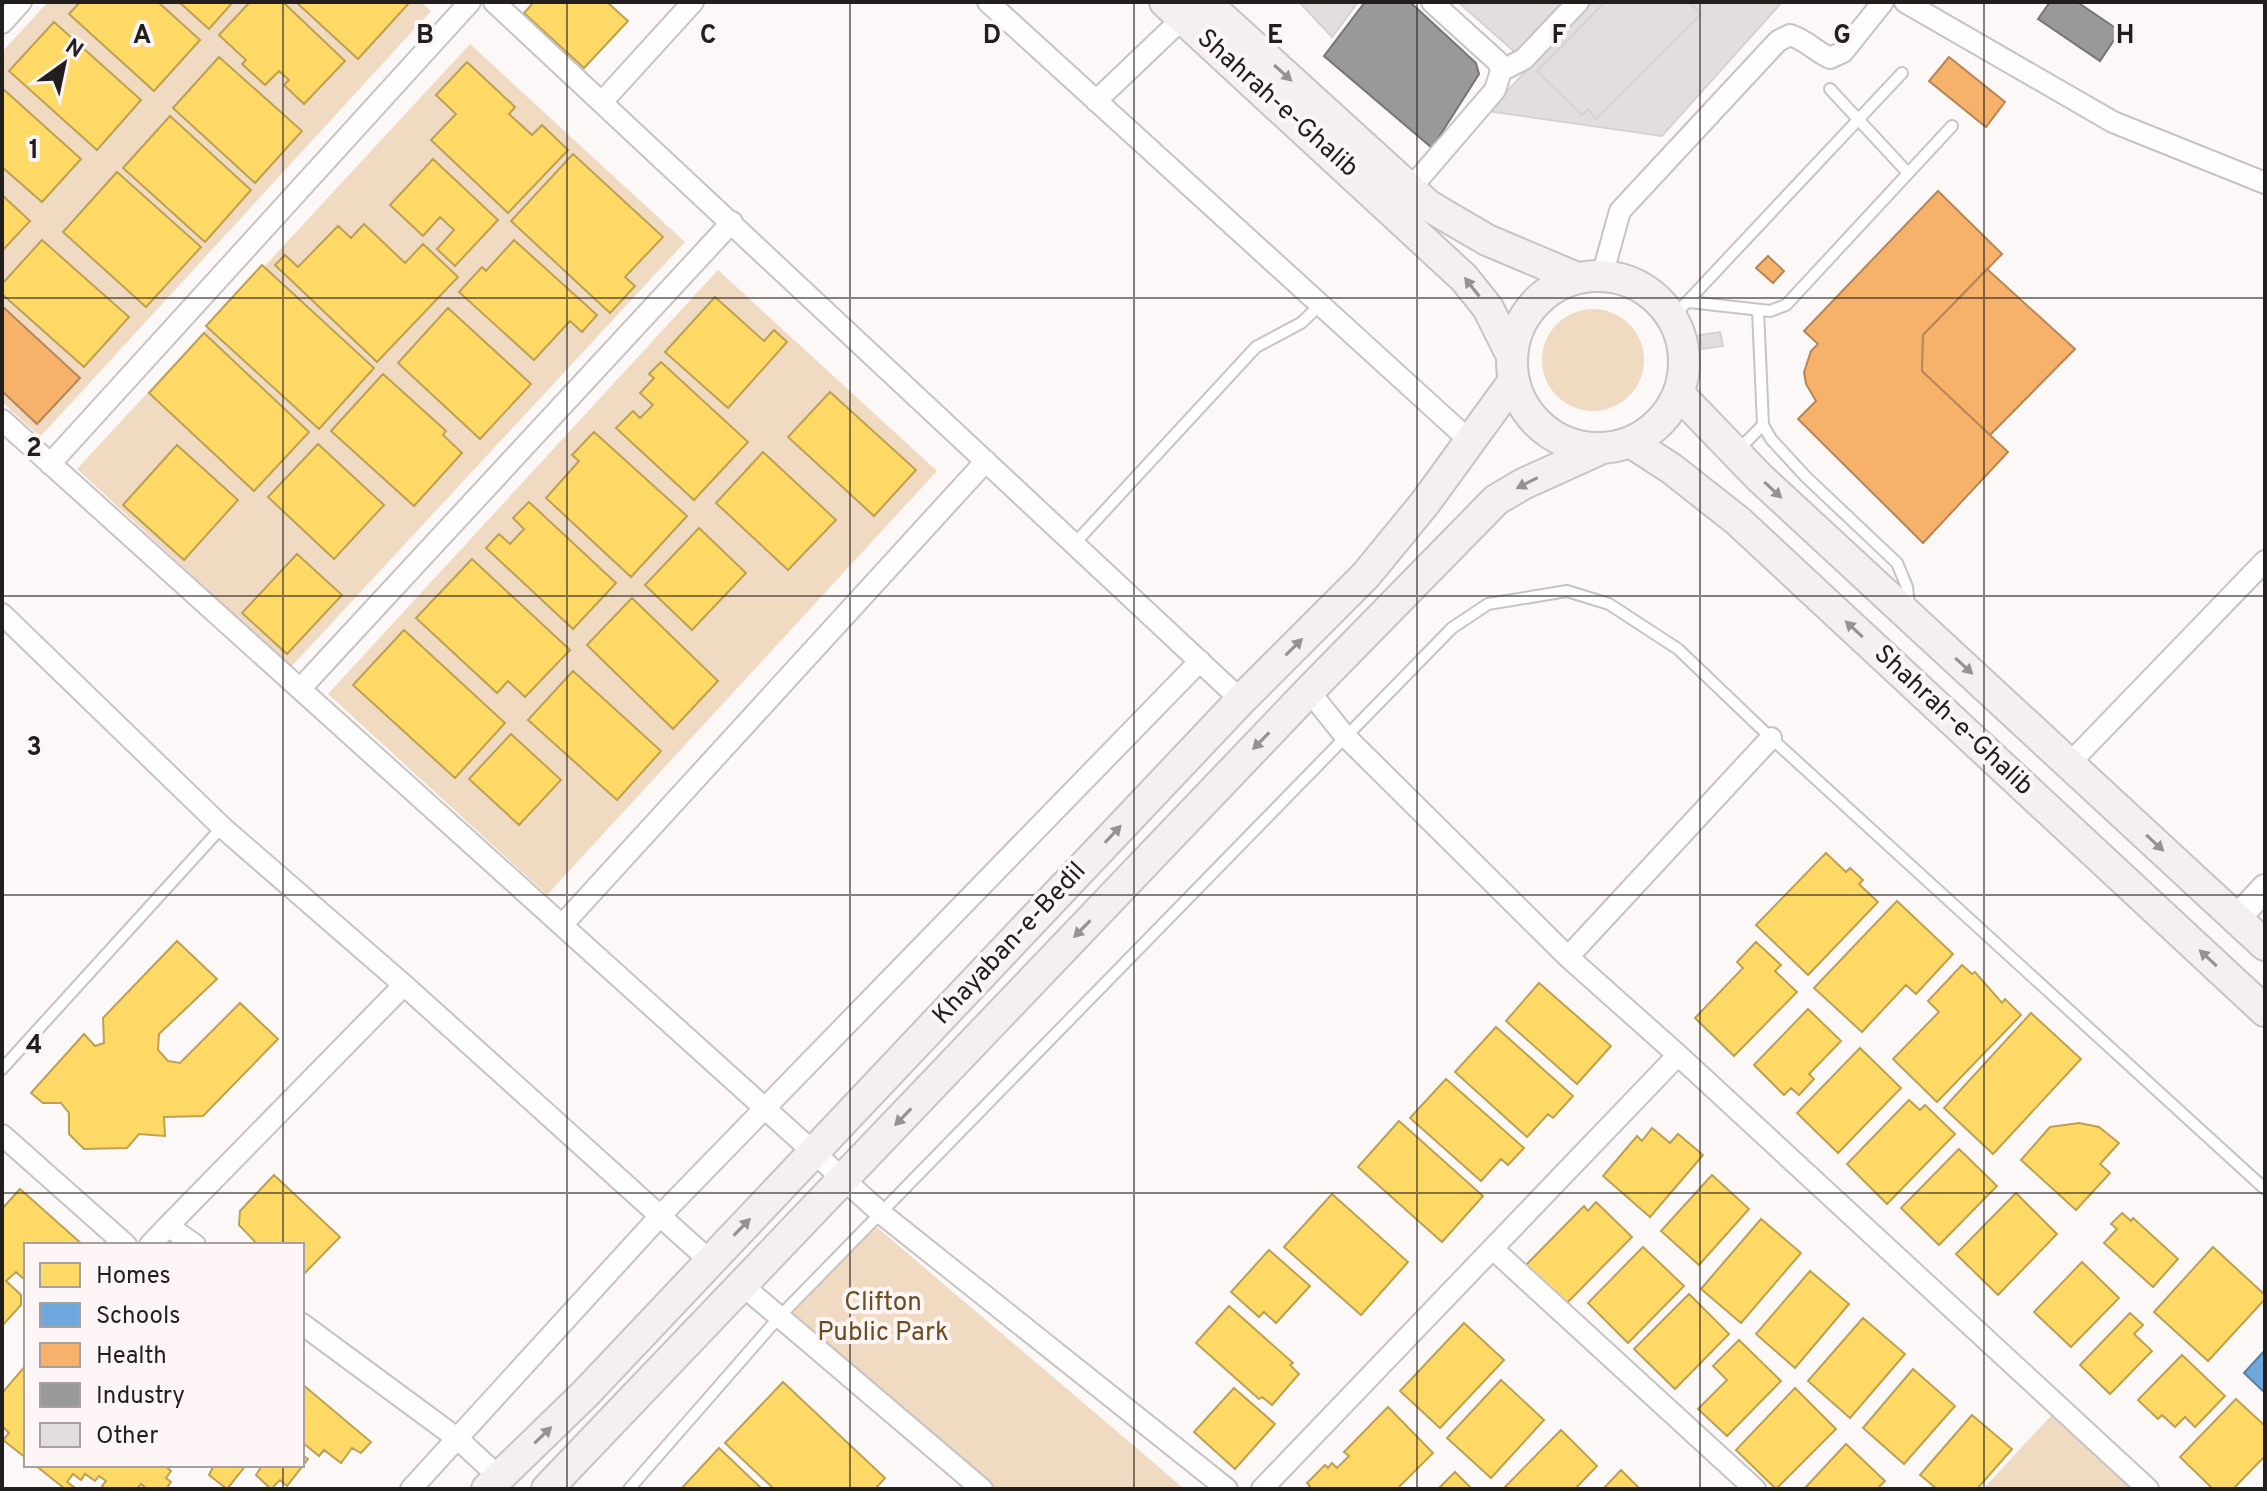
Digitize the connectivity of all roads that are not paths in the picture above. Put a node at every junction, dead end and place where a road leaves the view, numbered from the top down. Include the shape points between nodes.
1 (470, 2) edge
2 (494, 2) edge
3 (693, 2) edge
4 (988, 2) edge
5 (1578, 2) edge
6 (1883, 2) edge
7 (1905, 2) edge
8 (1443, 5) edge
9 (1184, 7) edge
10 (1501, 71) junction
11 (1902, 73) dead end
12 (1830, 89) dead end
13 (1096, 101) junction
14 (602, 102) junction
15 (1859, 120) junction
16 (1952, 126) dead end
17 (1908, 173) junction
18 (2265, 183) edge
19 (1410, 201) junction
20 (732, 222) junction
21 (1589, 277) junction
22 (1320, 305) junction
23 (1680, 310) junction
24 (1758, 310) junction
25 (1512, 368) junction
26 (1679, 394) junction
27 (2, 420) edge
28 (1763, 425) junction
29 (1470, 441) junction
30 (1632, 443) junction
31 (1598, 450) junction
32 (1735, 452) junction
33 (986, 461) junction
34 (50, 464) junction
35 (1075, 543) junction
36 (2265, 561) edge
37 (2, 614) edge
38 (1910, 617) junction
39 (1200, 661) junction
40 (300, 689) junction
41 (1309, 691) junction
42 (1241, 700) junction
43 (1345, 736) junction
44 (1771, 738) junction
45 (2069, 764) junction
46 (222, 827) junction
47 (2265, 888) edge
48 (2237, 918) junction
49 (563, 924) junction
50 (2265, 945) edge
51 (1568, 957) junction
52 (404, 985) junction
53 (2265, 1011) edge
54 (1678, 1055) junction
55 (2, 1069) edge
56 (765, 1109) junction
57 (2, 1135) edge
58 (813, 1152) junction
59 (843, 1179) junction
60 (2265, 1189) edge
61 (882, 1214) junction
62 (660, 1216) junction
63 (168, 1226) junction
64 (124, 1243) edge
65 (152, 1243) edge
66 (192, 1243) edge
67 (1493, 1249) junction
68 (710, 1261) junction
69 (742, 1285) junction
70 (780, 1316) junction
71 (304, 1325) edge
72 (458, 1439) junction
73 (493, 1483) edge
74 (411, 1489) edge
75 (547, 1489) edge
76 (629, 1489) edge
77 (982, 1489) edge
78 (1227, 1489) edge
79 (1262, 1489) edge
80 (1755, 1489) edge
81 (2148, 1489) edge

1 - 34 street
2 - 14 street
3 - 14 street
4 - 13 street
5 - 10 street via 1524,59
6 - 21 street via 1843,52 1830,58 1803,39 1790,35 1778,41 1620,211
7 - 18 street via 2113,122
8 - 10 street
9 - 13 street
9 - 19 main road, Shahrah-e-Ghalib
10 - 19 street via 1495,90
11 - 15 lane
12 - 15 lane
13 - 22 street
14 - 20 street
15 - 17 lane
15 - 23 lane
16 - 17 lane
17 - 24 lane via 1786,305
19 - 21 main road via 1487,240
25 -> 19 main road via 1488,308
20 - 33 street
20 - 40 street
21 - 23 main road via 1624,280 1666,309
21 - 25 main road via 1545,294 1522,320
22 - 29 street
22 - 35 lane via 1301,323 1256,347
23 - 24 lane
23 - 26 main road via 1685,365
24 - 28 lane
25 - 29 main road, Khayaban-e-Bedil
25 - 31 main road via 1530,417 1560,441
26 - 30 main road via 1661,423
26 - 32 main road, Shahrah-e-Ghalib
27 - 34 street
28 - 32 lane
28 - 38 lane via 1806,477 1897,563 1907,587
42 -> 29 main road, Khayaban-e-Bedil via 1366,575
30 - 31 main road
53 -> 30 main road, Shahrah-e-Ghalib via 1738,521
31 -> 41 main road, Khayaban-e-Bedil via 1496,500
32 -> 38 main road, Shahrah-e-Ghalib
33 - 35 street
33 - 49 street
34 - 40 street
35 - 39 street
36 - 45 street
37 - 46 street
38 -> 45 main road, Shahrah-e-Ghalib
39 - 42 street
39 - 56 street
40 - 49 street
41 - 43 street
41 -> 59 main road, Khayaban-e-Bedil
58 -> 42 main road, Khayaban-e-Bedil
43 - 44 lane via 1452,628 1488,604 1567,591 1609,604 1678,649
43 - 51 street
43 - 61 lane
44 - 51 street
44 - 60 lane
45 -> 48 main road, Shahrah-e-Ghalib
46 - 52 street
46 - 55 lane
47 - 48 street
48 - 50 main road, Shahrah-e-Ghalib
49 - 56 street
51 - 54 street
52 - 62 street
52 - 63 street
54 - 67 street
54 - 81 street
56 - 58 street
56 - 62 street
57 - 64 street
58 - 59 street
68 -> 58 main road, Khayaban-e-Bedil
59 - 61 street
59 - 69 main road, Khayaban-e-Bedil
61 - 70 lane
61 - 78 street
62 - 68 street
62 - 72 street
63 - 65 street
63 - 66 street
67 - 79 street
67 - 80 street
73 -> 68 main road, Khayaban-e-Bedil
69 - 70 street
69 - 75 main road, Khayaban-e-Bedil
70 - 76 lane
70 - 77 street
71 - 72 street
72 - 73 street
72 - 74 street

